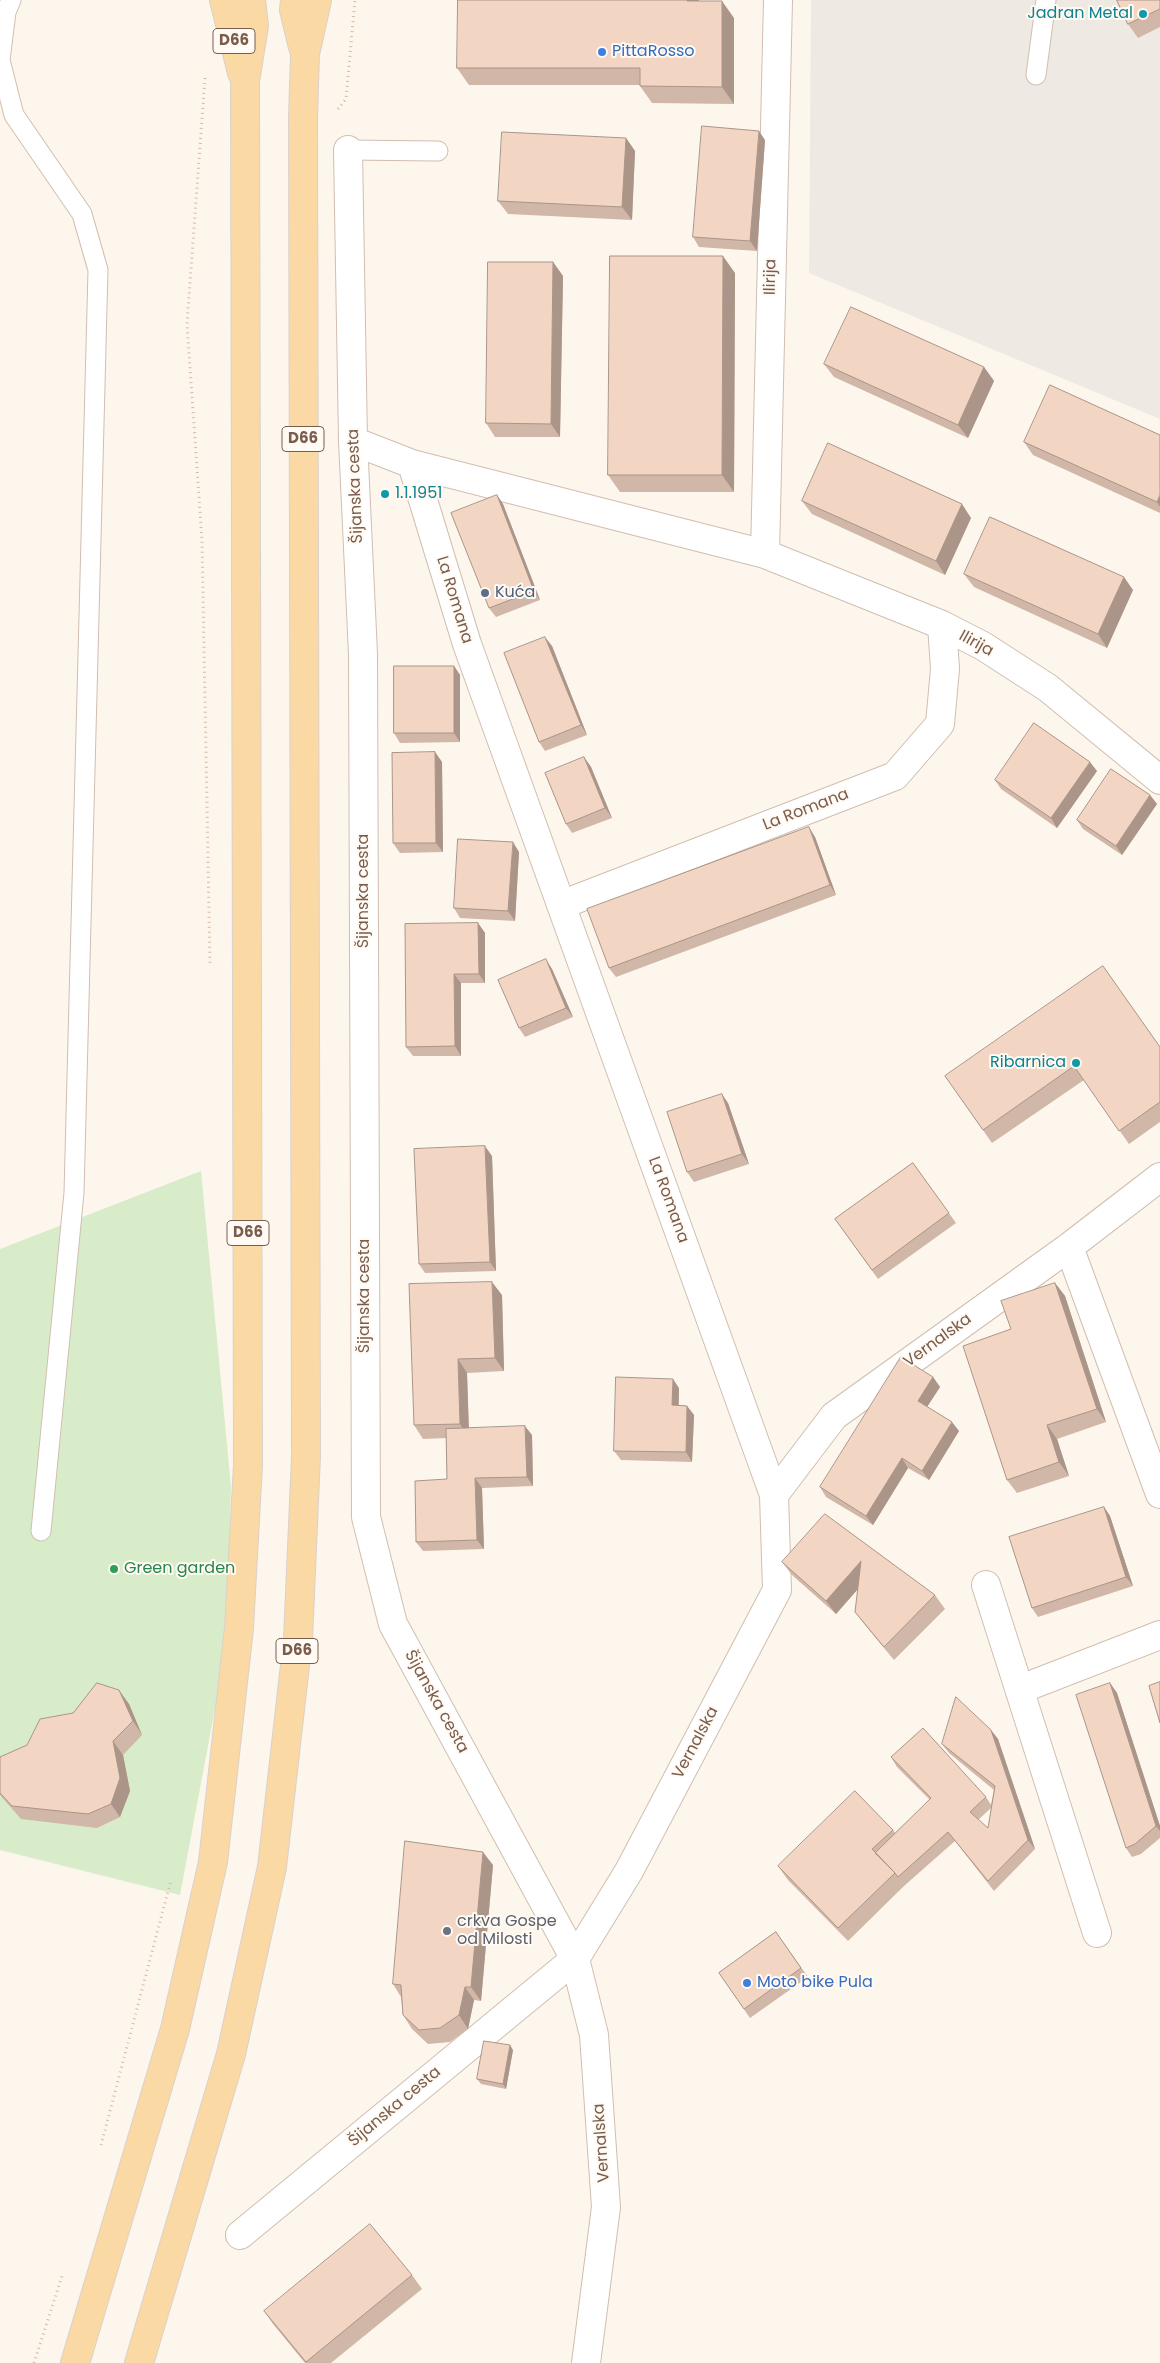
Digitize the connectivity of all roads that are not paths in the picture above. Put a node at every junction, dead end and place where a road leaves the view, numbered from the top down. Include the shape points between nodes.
1 (11, 0) edge
2 (224, 0) edge
3 (251, 0) edge
4 (295, 0) edge
5 (317, 0) edge
6 (778, 0) edge
7 (1046, 0) edge
8 (305, 54) junction
9 (1036, 75) dead end
10 (245, 82) junction
11 (348, 150) joint
12 (438, 151) dead end
13 (353, 441) junction
14 (412, 464) junction
15 (765, 554) junction
16 (942, 625) junction
17 (1160, 780) edge
18 (561, 904) junction
19 (1160, 1178) edge
20 (1069, 1247) junction
21 (1160, 1494) edge
22 (774, 1495) junction
23 (41, 1531) dead end
24 (986, 1585) dead end
25 (1160, 1635) edge
26 (1021, 1689) junction
27 (1097, 1933) dead end
28 (575, 1959) junction
29 (240, 2235) dead end
30 (75, 2363) edge
31 (139, 2363) edge
32 (586, 2363) edge

1 - 23 lane via 6,12 0,60 14,115 82,214 98,270 74,1193
2 - 10 main road, D66
3 - 10 main road, D66 via 254,26
4 - 8 main road, D66 via 294,10
5 - 8 main road, D66
6 - 15 street, Ilirija
7 - 9 lane
8 - 31 main road, D66 via 306,1456 298,1639 272,1867 231,2054
10 - 30 main road, D66 via 248,1465 239,1628 213,1862 175,2029
11 - 12 lane
11 - 13 street, Šijanska cesta
13 - 14 street
13 - 28 street, Šijanska cesta via 363,664 366,1517 393,1624
14 - 15 street, Ilirija
14 - 18 street, La Romana via 467,644
15 - 16 street, Ilirija
16 - 17 street, Ilirija via 984,646 1048,688
16 - 18 street, La Romana via 945,669 940,724 895,776
18 - 22 street, La Romana
19 - 20 street, Vernalska
20 - 21 street
20 - 22 street, Vernalska via 834,1416
22 - 28 street, Vernalska via 777,1590 629,1871
24 - 26 street
25 - 26 street
26 - 27 street
28 - 29 street, Šijanska cesta
28 - 32 street, Vernalska via 594,2036 606,2207

